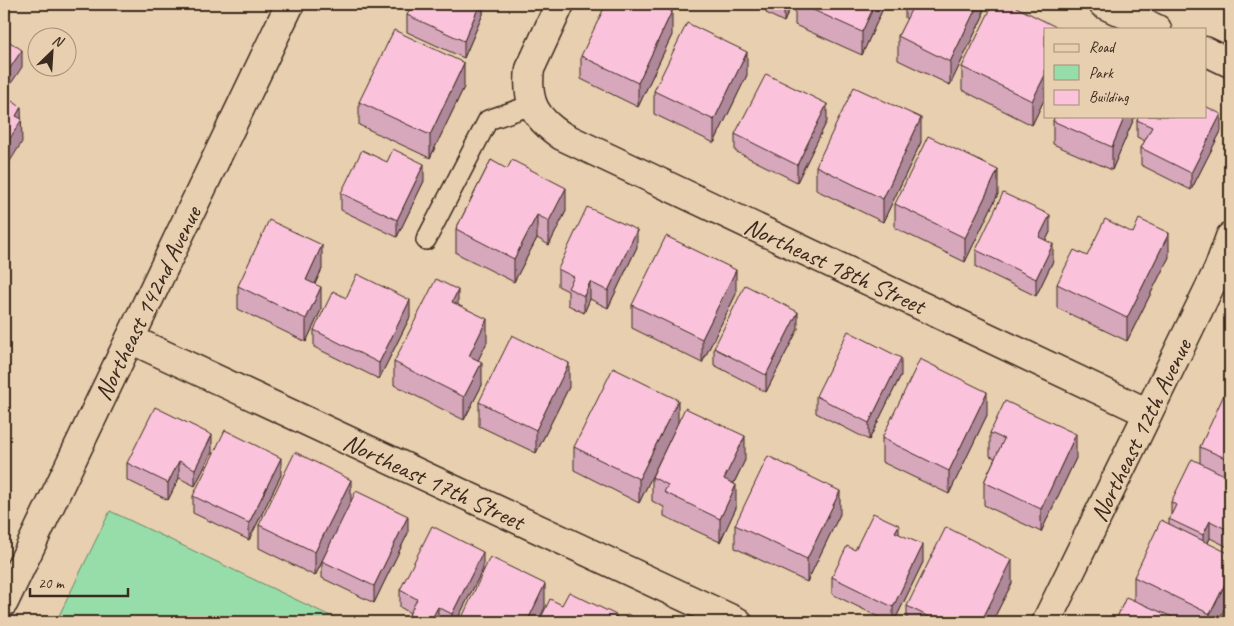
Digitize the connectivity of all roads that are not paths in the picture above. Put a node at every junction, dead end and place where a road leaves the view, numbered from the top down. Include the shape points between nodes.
1 (290, 4) edge
2 (560, 4) edge
3 (1103, 4) edge
4 (1155, 28) edge
5 (1206, 51) edge
6 (1230, 63) edge
7 (532, 104) junction
8 (1230, 237) edge
9 (426, 240) dead end
10 (130, 339) junction
11 (1148, 414) junction
12 (4, 602) edge
13 (738, 622) edge
14 (1046, 622) edge

1 - 10 street, Northeast 142nd Avenue
2 - 7 street via 530,69
3 - 4 street
5 - 6 street
7 - 9 lane via 488,120
7 - 11 street, Northeast 18th Street via 545,123 562,136
8 - 11 street, Northeast 12th Avenue via 1218,270
10 - 12 street, Northeast 142nd Avenue
10 - 13 street, Northeast 17th Street
11 - 14 street, Northeast 12th Avenue

